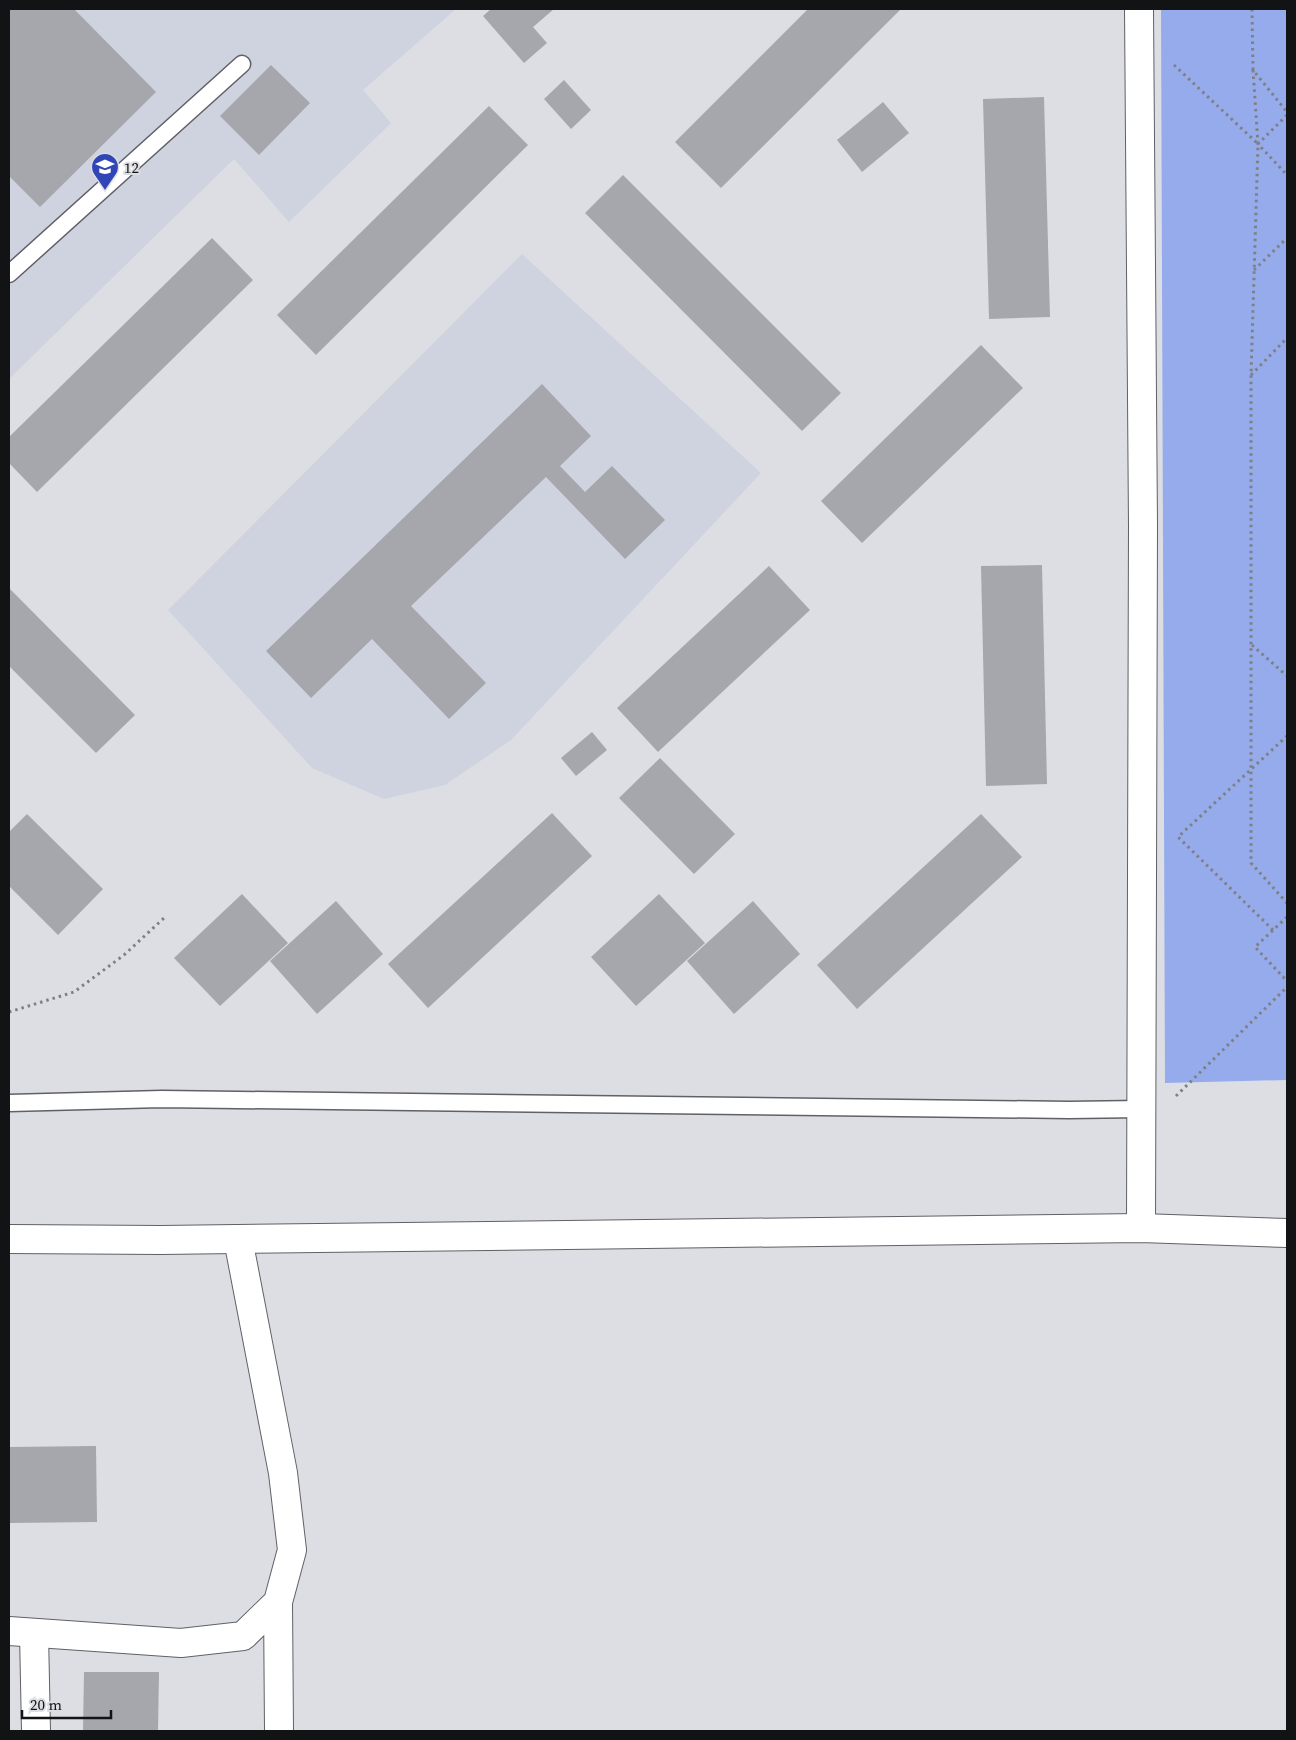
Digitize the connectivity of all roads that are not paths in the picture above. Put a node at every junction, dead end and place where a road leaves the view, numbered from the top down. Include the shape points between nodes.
1 (1139, 9) edge
2 (242, 64) dead end
3 (9, 274) edge
4 (9, 1103) edge
5 (1142, 1109) junction
6 (1141, 1228) junction
7 (1287, 1233) edge
8 (9, 1239) edge
9 (238, 1239) junction
10 (278, 1602) junction
11 (21, 1632) edge
12 (36, 1731) edge
13 (279, 1731) edge

1 - 5 street via 1143,516
2 - 3 lane
4 - 5 lane via 162,1099
5 - 6 street
6 - 7 street
6 - 9 street
8 - 9 street
9 - 10 street via 283,1473 292,1550
10 - 11 street via 243,1636 181,1643
10 - 13 street
11 - 12 street

